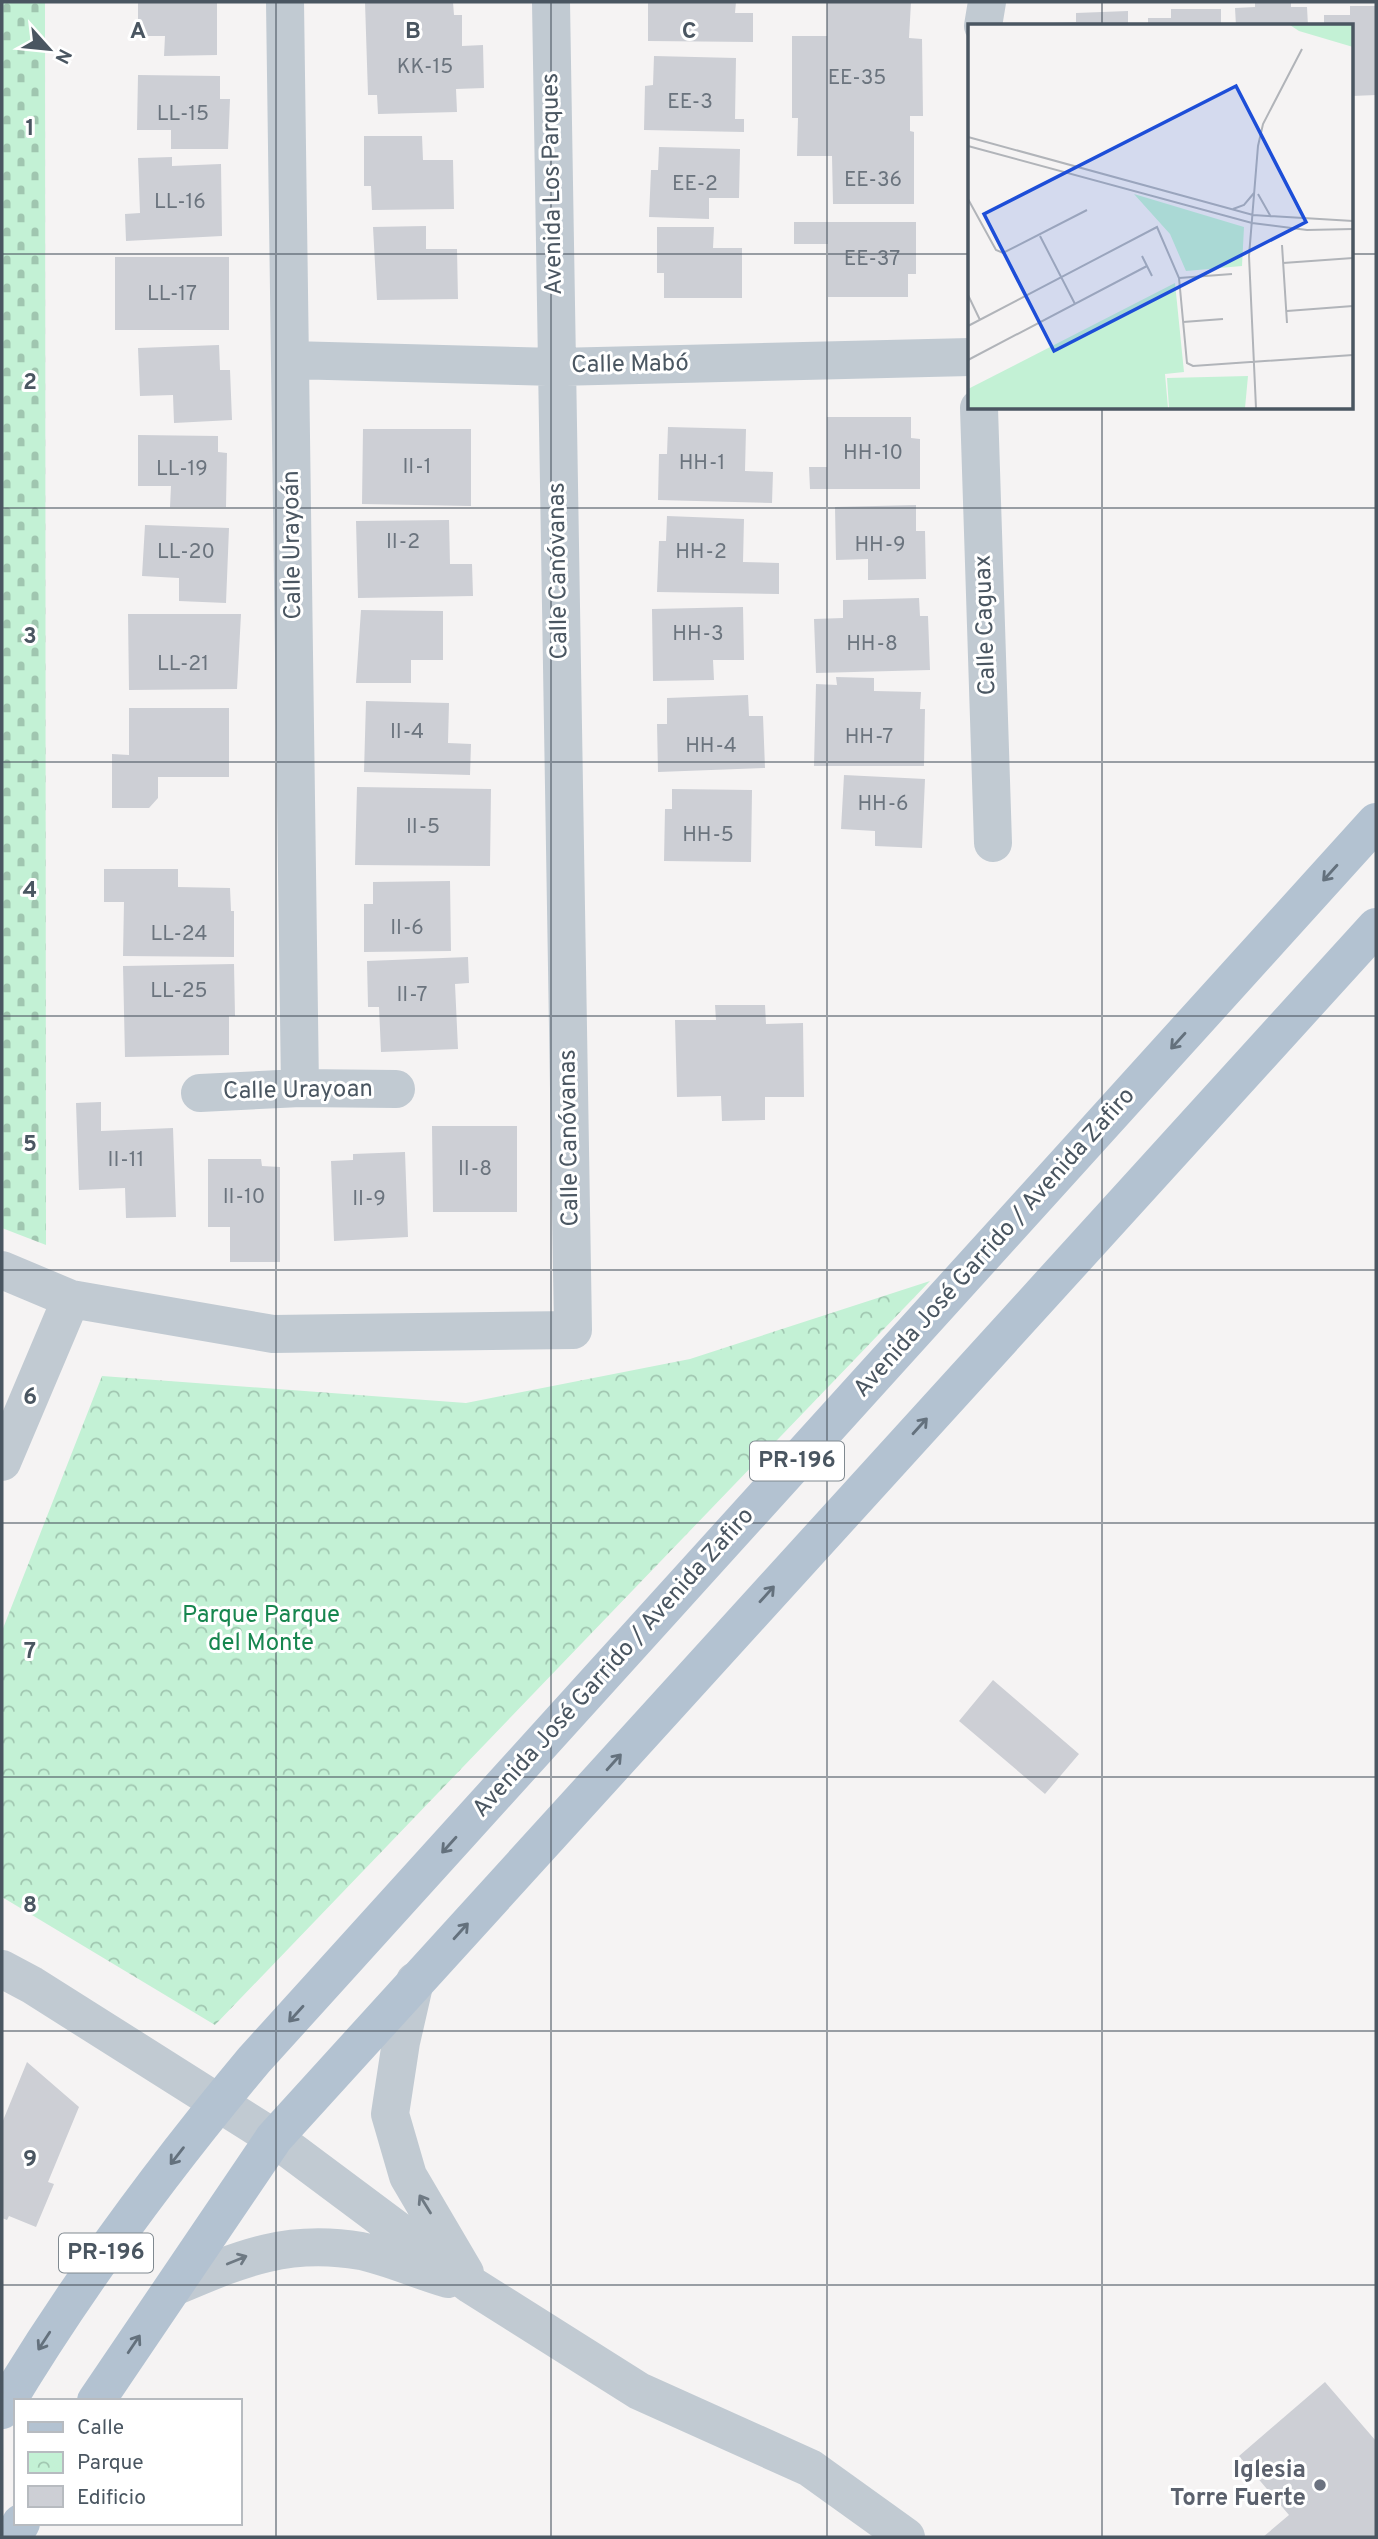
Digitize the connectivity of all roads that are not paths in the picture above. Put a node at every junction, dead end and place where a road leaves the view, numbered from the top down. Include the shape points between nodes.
1 (285, 2) edge
2 (551, 2) edge
3 (987, 2) edge
4 (983, 24) edge
5 (968, 357) edge
6 (290, 360) junction
7 (556, 367) junction
8 (979, 410) edge
9 (1376, 822) edge
10 (993, 843) dead end
11 (1376, 927) edge
12 (300, 1088) junction
13 (396, 1089) dead end
14 (200, 1093) dead end
15 (2, 1270) edge
16 (71, 1299) junction
17 (2, 1462) edge
18 (2, 1969) edge
19 (415, 1981) junction
20 (219, 2102) junction
21 (274, 2138) junction
22 (471, 2285) junction
23 (174, 2287) junction
24 (97, 2399) edge
25 (2, 2410) edge
26 (906, 2537) edge

1 - 6 street, Calle Urayoán
2 - 7 street, Avenida Los Parques
3 - 4 street
5 - 7 street, Calle Mabó
6 - 7 street, Calle Mabó
6 - 12 street, Calle Urayoán
7 - 16 street, Calle Canóvanas via 573,1330 274,1334
8 - 10 street, Calle Caguax
9 -> 20 main road, Avenida José Garrido / Avenida Zafiro / PR-196
19 -> 11 main road, PR-196
12 - 13 street, Calle Urayoan
12 - 14 street, Calle Urayoan
15 - 16 street, Calle Canóvanas
16 - 17 street
18 - 20 street
19 - 21 main road, PR-196
22 -> 19 street via 408,2176 390,2114
20 - 21 street
20 -> 25 main road, Avenida José Garrido / Avenida Zafiro / PR-196 via 144,2198 51,2330
21 - 22 street
21 - 23 main road, PR-196
23 -> 22 street via 251,2255 305,2246 362,2252
22 - 26 street via 639,2391 810,2468
24 -> 23 main road, PR-196

